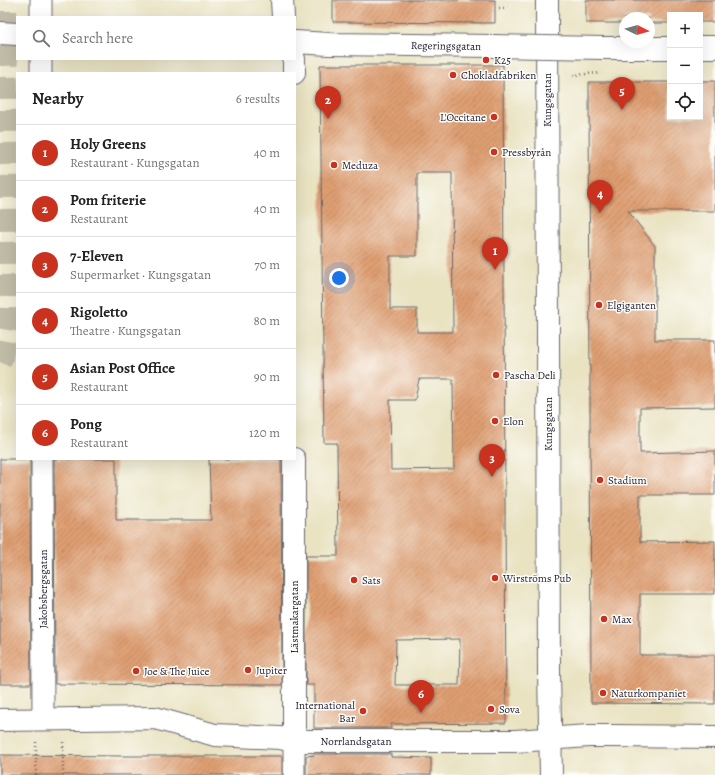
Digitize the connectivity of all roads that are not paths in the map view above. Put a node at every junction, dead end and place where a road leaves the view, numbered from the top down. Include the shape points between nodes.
1 (41, 0) edge
2 (282, 0) edge
3 (547, 0) edge
4 (40, 16) edge
5 (283, 16) edge
6 (0, 33) edge
7 (16, 34) edge
8 (296, 42) edge
9 (703, 47) edge
10 (715, 47) edge
11 (667, 48) edge
12 (41, 60) edge
13 (294, 60) edge
14 (41, 72) edge
15 (294, 72) edge
16 (42, 460) edge
17 (294, 460) edge
18 (47, 719) junction
19 (0, 720) edge
20 (715, 737) edge
21 (550, 738) junction
22 (294, 742) junction
23 (294, 775) edge
24 (551, 775) edge

1 - 4 street
2 - 5 street
3 - 21 street, Kungsgatan
6 - 7 street
8 - 11 street, Regeringsgatan, bridge
9 - 10 street
12 - 14 street
13 - 15 street
16 - 18 street, Jakobsbergsgatan
17 - 22 street, Lästmakargatan
18 - 19 street, Norrlandsgatan
18 - 22 street, Norrlandsgatan via 155,718 215,735 280,738
20 - 21 street, Norrlandsgatan
21 - 22 street, Norrlandsgatan via 515,741
21 - 24 street, Kungsgatan
22 - 23 street, Lästmakargatan

